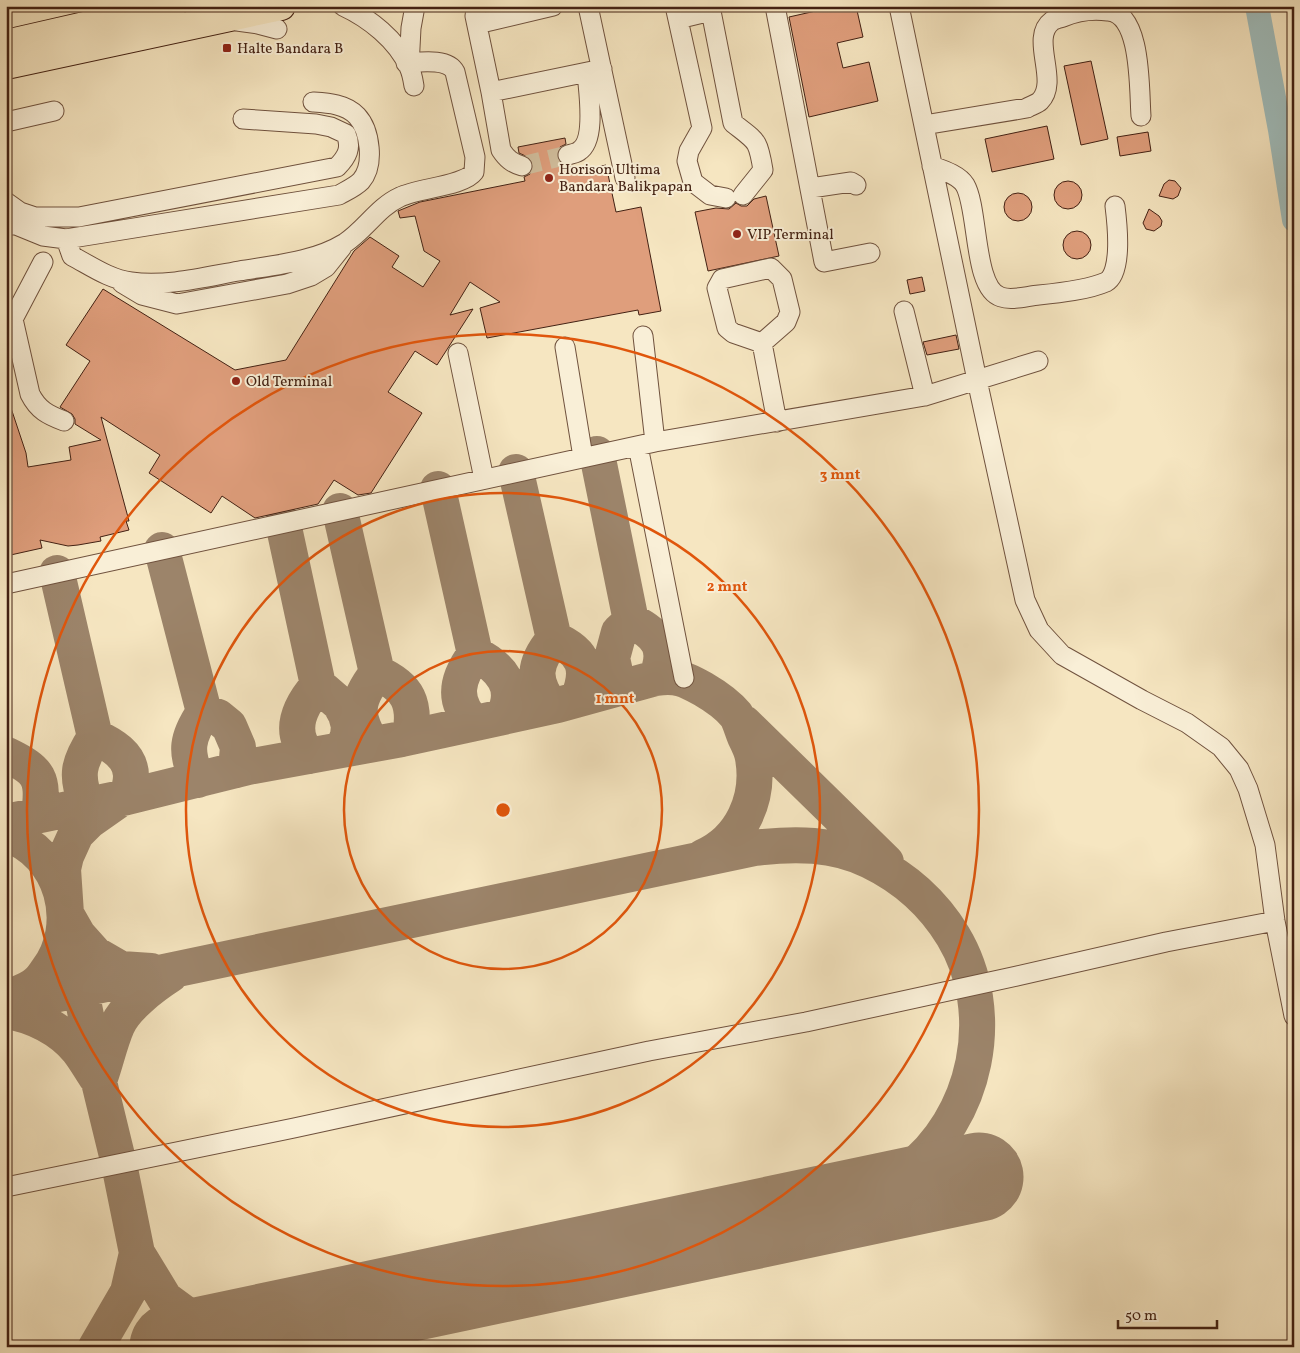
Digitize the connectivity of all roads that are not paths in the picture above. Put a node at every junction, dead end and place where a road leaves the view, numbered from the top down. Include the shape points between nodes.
1 (172, 6) edge
2 (343, 6) edge
3 (415, 6) edge
4 (553, 6) edge
5 (588, 6) edge
6 (775, 6) edge
7 (900, 6) edge
8 (710, 9) edge
9 (677, 12) edge
10 (477, 15) edge
11 (279, 18) edge
12 (6, 44) edge
13 (409, 64) junction
14 (6, 65) edge
15 (594, 70) junction
16 (414, 86) dead end
17 (491, 92) junction
18 (313, 102) dead end
19 (54, 111) dead end
20 (1141, 116) dead end
21 (242, 119) dead end
22 (6, 122) edge
23 (733, 123) junction
24 (924, 126) junction
25 (702, 128) junction
26 (568, 155) tunnel mouth
27 (522, 166) dead end
28 (932, 166) junction
29 (625, 178) dead end
30 (856, 185) dead end
31 (811, 188) junction
32 (6, 202) edge
33 (1115, 206) dead end
34 (187, 220) junction
35 (255, 222) dead end
36 (6, 225) edge
37 (69, 248) junction
38 (870, 253) dead end
39 (42, 262) dead end
40 (904, 311) dead end
41 (10, 318) edge
42 (643, 336) dead end
43 (762, 343) dead end
44 (565, 348) dead end
45 (458, 353) dead end
46 (1038, 361) dead end
47 (977, 380) junction
48 (924, 396) junction
49 (64, 420) dead end
50 (777, 422) junction
51 (647, 444) junction
52 (583, 457) junction
53 (484, 479) junction
54 (6, 584) edge
55 (684, 678) dead end
56 (1275, 921) junction
57 (1294, 1016) edge
58 (6, 1187) edge

1 - 12 highway
2 - 13 street via 376,26
3 - 13 street
4 - 10 street
5 - 15 street
6 - 31 street
7 - 24 street
8 - 9 street
8 - 23 street
9 - 25 street
10 - 17 street
11 - 14 highway via 219,20
13 - 16 street
13 - 37 street via 446,64 455,72 475,157 474,172 466,179 397,198 346,242 302,260 192,279 132,282 115,279
15 - 17 street
15 - 26 street via 589,133 584,146
15 - 29 street
17 - 27 street via 501,150 513,163
18 - 34 street via 344,108 356,115 363,125 370,152 362,180 339,195
19 - 22 street
20 - 24 street via 1137,58 1130,29 1123,17 1112,11 1096,10 1068,15 1052,22 1045,31 1046,89 1040,101 1026,108
21 - 32 street via 331,126 346,134 349,151 337,167 79,218 35,217
23 - 25 street
23 - 25 street via 756,141 763,170 734,196 710,194 693,182 687,160
24 - 28 street
28 - 33 street via 959,178 964,185 970,200 987,286 1001,297 1054,293 1110,280 1117,254
28 - 47 street
30 - 31 street via 850,182
31 - 38 street via 824,262
34 - 35 street
34 - 37 street
36 - 37 street via 16,225 52,238
39 - 41 street
40 - 48 street
41 - 49 street via 30,394 42,411
42 - 51 street
43 - 50 street
44 - 52 street
45 - 53 street
46 - 47 street
47 - 48 street
47 - 56 street via 1025,600 1039,630 1062,655 1194,728 1221,747 1239,769 1265,845
48 - 50 street
50 - 51 street
51 - 52 street
51 - 55 street
52 - 53 street
53 - 54 street
56 - 57 street
56 - 58 street via 806,1022 649,1051

